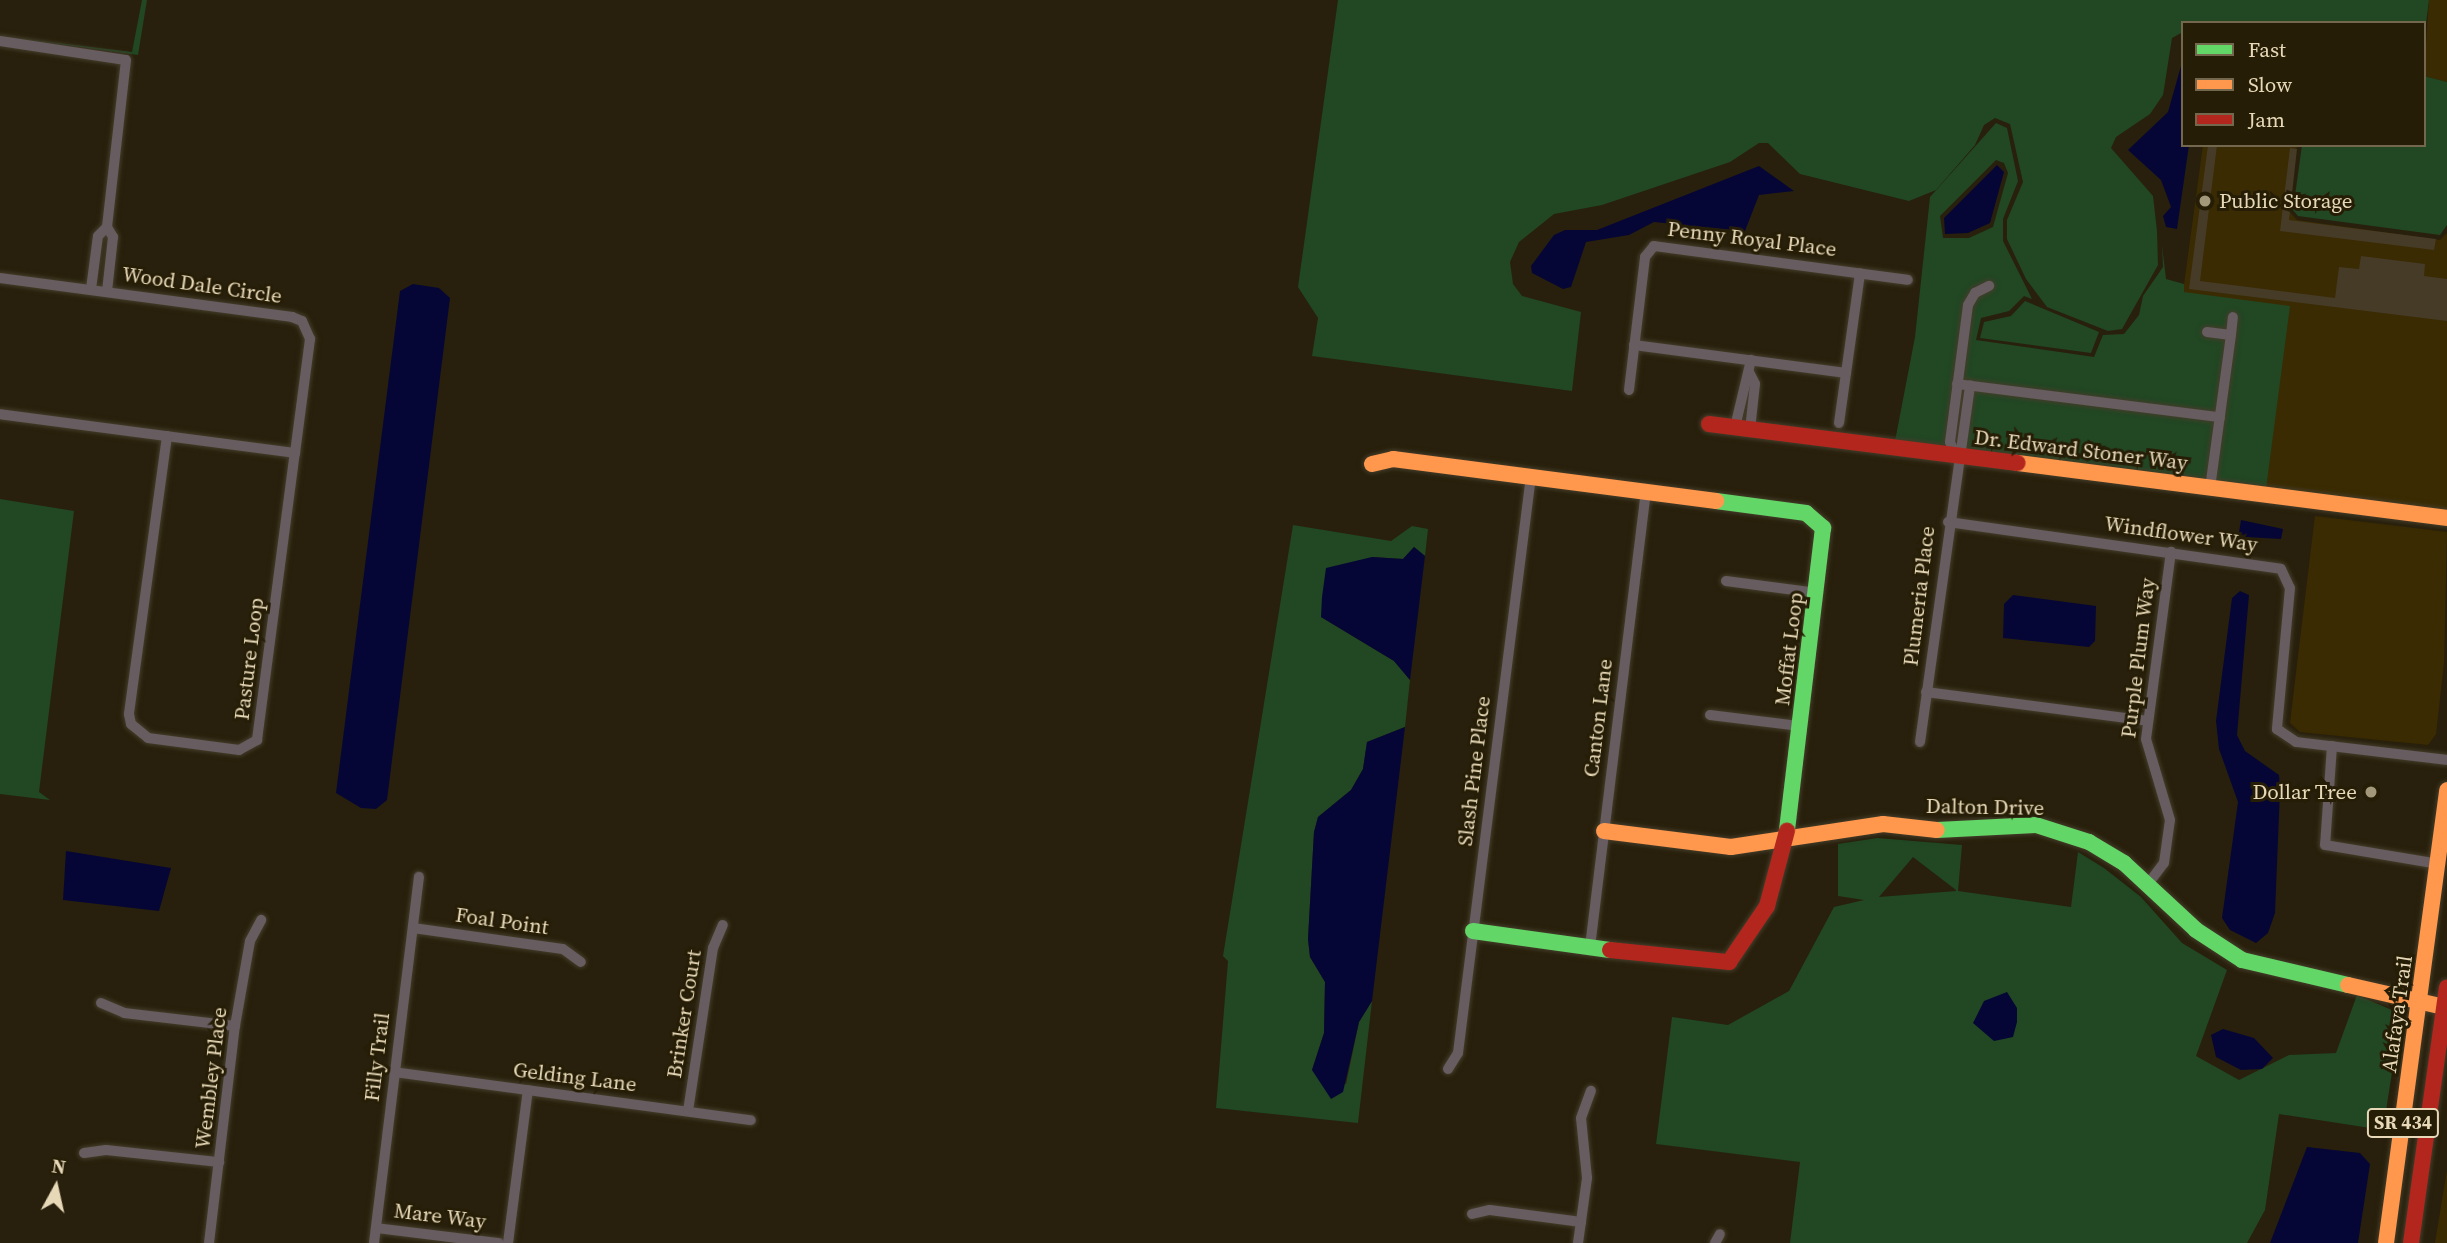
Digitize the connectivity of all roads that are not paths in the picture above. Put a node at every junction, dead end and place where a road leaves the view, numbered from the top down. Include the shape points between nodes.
1 (0, 41) edge
2 (107, 227) junction
3 (95, 257) junction
4 (111, 259) junction
5 (1860, 273) junction
6 (0, 278) edge
7 (1908, 279) dead end
8 (1989, 286) dead end
9 (91, 289) junction
10 (107, 291) junction
11 (2233, 317) dead end
12 (2207, 332) dead end
13 (2231, 335) junction
14 (1634, 345) junction
15 (1751, 360) junction
16 (1749, 372) junction
17 (1846, 373) junction
18 (1957, 384) junction
19 (1970, 385) junction
20 (1741, 388) junction
21 (1629, 390) dead end
22 (1754, 390) junction
23 (1739, 401) junction
24 (1752, 403) junction
25 (0, 414) edge
26 (2220, 416) junction
27 (1953, 419) junction
28 (1966, 420) junction
29 (1839, 423) dead end
30 (1709, 424) dead end
31 (1742, 428) junction
32 (167, 436) junction
33 (295, 453) junction
34 (1956, 455) junction
35 (1372, 464) dead end
36 (1531, 476) junction
37 (2210, 488) junction
38 (1646, 492) junction
39 (2447, 518) edge
40 (1948, 522) junction
41 (2171, 552) junction
42 (1726, 581) dead end
43 (1817, 593) junction
44 (1926, 692) junction
45 (1710, 715) dead end
46 (2148, 721) junction
47 (1800, 726) junction
48 (1920, 742) dead end
49 (2332, 746) junction
50 (2447, 760) edge
51 (2447, 790) edge
52 (1604, 831) junction
53 (1786, 840) junction
54 (2438, 864) junction
55 (419, 877) dead end
56 (2148, 884) junction
57 (261, 920) dead end
58 (723, 925) dead end
59 (413, 928) junction
60 (1473, 931) junction
61 (1590, 947) junction
62 (581, 962) dead end
63 (2447, 988) edge
64 (101, 1003) dead end
65 (2420, 1003) junction
66 (2445, 1007) junction
67 (235, 1026) junction
68 (1448, 1069) dead end
69 (394, 1072) junction
70 (528, 1090) junction
71 (1591, 1091) dead end
72 (688, 1111) junction
73 (751, 1120) dead end
74 (84, 1153) dead end
75 (219, 1163) junction
76 (1472, 1214) dead end
77 (1581, 1222) junction
78 (376, 1228) junction
79 (209, 1243) edge
80 (374, 1243) edge
81 (499, 1243) edge
82 (508, 1243) edge
83 (1578, 1243) edge
84 (2386, 1243) edge
85 (2411, 1243) edge

1 - 2 street via 126,60
2 - 3 street via 98,236
2 - 4 street via 113,237
3 - 4 street
3 - 9 street
4 - 10 street
5 - 7 street, Penny Royal Place
5 - 14 street, Penny Royal Place via 1654,246 1645,257
5 - 17 street
6 - 9 street, Wood Dale Circle
8 - 18 street via 1975,293 1968,305
9 - 10 street, Wood Dale Circle
10 - 33 street, Wood Dale Circle via 302,321 310,339
11 - 13 street
12 - 13 street
13 - 26 street
14 - 15 street
14 - 21 street, Penny Royal Place
15 - 16 street
15 - 17 street
16 - 20 street
16 - 22 street
17 - 29 street
18 - 19 street
18 - 27 street
19 - 26 street
19 - 28 street
20 - 22 street
20 - 23 street
22 - 24 street
23 - 24 street
23 - 31 street
24 - 31 street
25 - 32 street
26 - 37 street
27 - 28 street
27 - 34 street via 1950,442
28 - 34 street
30 - 31 street, Dr. Edward Stoner Way
31 - 34 street, Dr. Edward Stoner Way
32 - 33 street
32 - 33 street, Pasture Loop via 129,714 138,732 161,740 239,750 257,740
34 - 37 street, Dr. Edward Stoner Way
34 - 40 street, Plumeria Place
35 - 36 street, Moffat Loop via 1393,459
36 - 38 street, Moffat Loop
36 - 60 street, Slash Pine Place
37 - 39 street, Dr. Edward Stoner Way
38 - 43 street, Moffat Loop via 1816,517 1824,536
38 - 52 street, Canton Lane
40 - 41 street, Windflower Way
40 - 44 street, Plumeria Place
41 - 46 street, Purple Plum Way
41 - 49 street, Windflower Way via 2269,565 2288,576 2277,729 2296,741
42 - 43 street
43 - 47 street, Moffat Loop
44 - 46 street
44 - 48 street, Plumeria Place
45 - 47 street
46 - 56 street, Purple Plum Way via 2147,753 2170,820 2164,863
47 - 53 street, Moffat Loop
49 - 50 street, Windflower Way
49 - 54 street via 2325,845
51 - 54 street, Alafaya Trail / SR 434
52 - 53 street, Dalton Drive via 1731,847
52 - 61 street, Canton Lane
53 - 56 street, Dalton Drive via 1883,824 1944,831 2036,825 2089,842
53 - 61 street, Moffat Loop via 1767,906 1729,962
54 - 65 street, Alafaya Trail / SR 434
55 - 59 street, Filly Trail
56 - 65 street, Dalton Drive via 2196,930 2242,960
57 - 67 street, Wembley Place via 250,941
58 - 72 street, Brinker Court via 713,948
59 - 62 street, Foal Point via 563,948
59 - 69 street, Filly Trail
60 - 61 street, Moffat Loop
60 - 68 street, Slash Pine Place via 1458,1053
63 - 66 street, SR 434
64 - 67 street via 124,1013
65 - 66 street, Dalton Drive
65 - 84 street, Alafaya Trail / SR 434
66 - 85 street, SR 434
67 - 75 street, Wembley Place
69 - 70 street, Gelding Lane
69 - 78 street, Filly Trail
70 - 72 street, Gelding Lane
70 - 82 street
71 - 77 street via 1581,1118 1587,1178
72 - 73 street, Gelding Lane
74 - 75 street via 106,1150
75 - 79 street, Wembley Place
76 - 77 street via 1490,1210
77 - 83 street
78 - 80 street, Filly Trail
78 - 81 street, Mare Way

